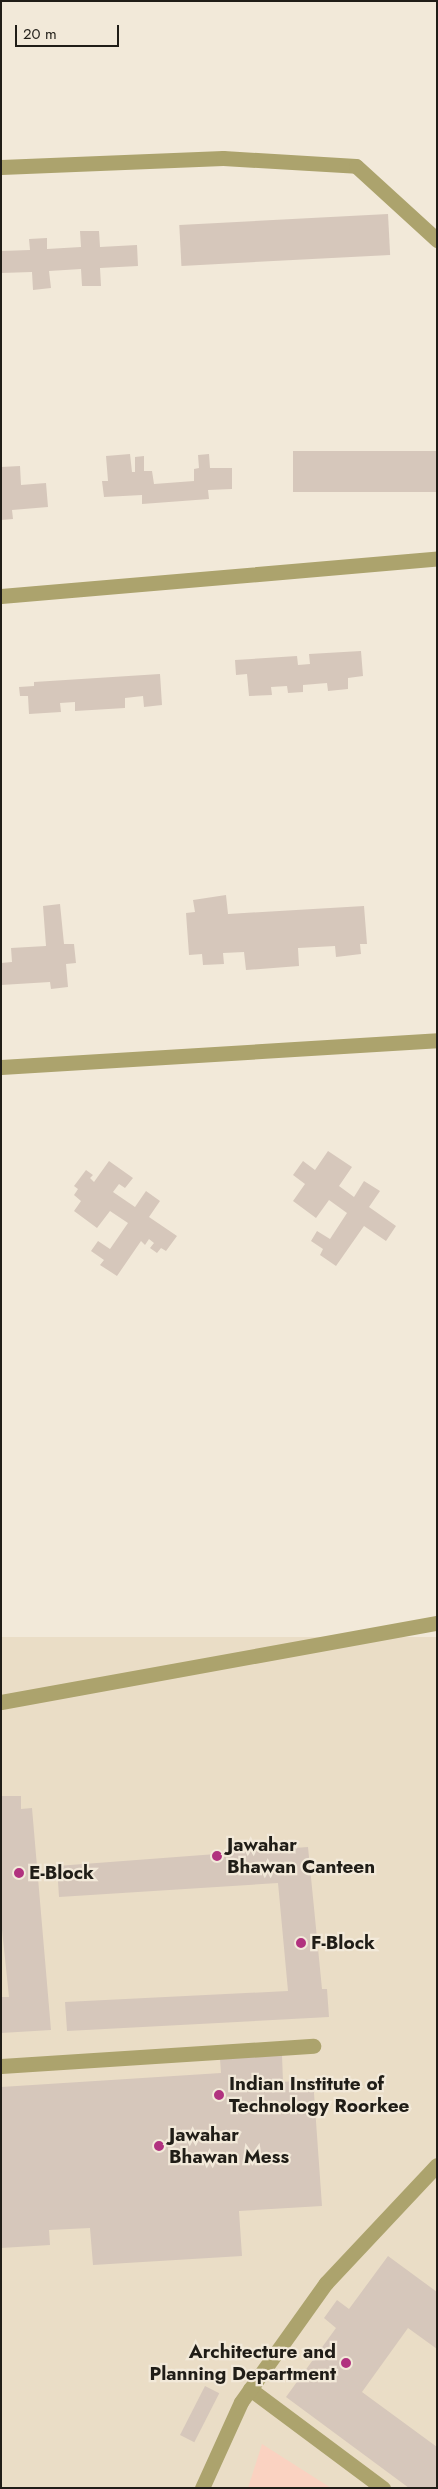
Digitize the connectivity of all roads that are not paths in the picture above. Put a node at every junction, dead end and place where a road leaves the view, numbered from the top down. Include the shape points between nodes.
1 (1, 168) edge
2 (437, 240) edge
3 (437, 559) edge
4 (1, 596) edge
5 (437, 1040) edge
6 (1, 1067) edge
7 (437, 1623) edge
8 (1, 1702) edge
9 (313, 2046) dead end
10 (1, 2066) edge
11 (437, 2165) edge
12 (250, 2389) junction
13 (202, 2488) edge
14 (383, 2488) edge

1 - 2 street via 223,158 356,166
3 - 4 street
5 - 6 street
7 - 8 street
9 - 10 street
11 - 12 street via 326,2283
12 - 13 street
12 - 14 street

